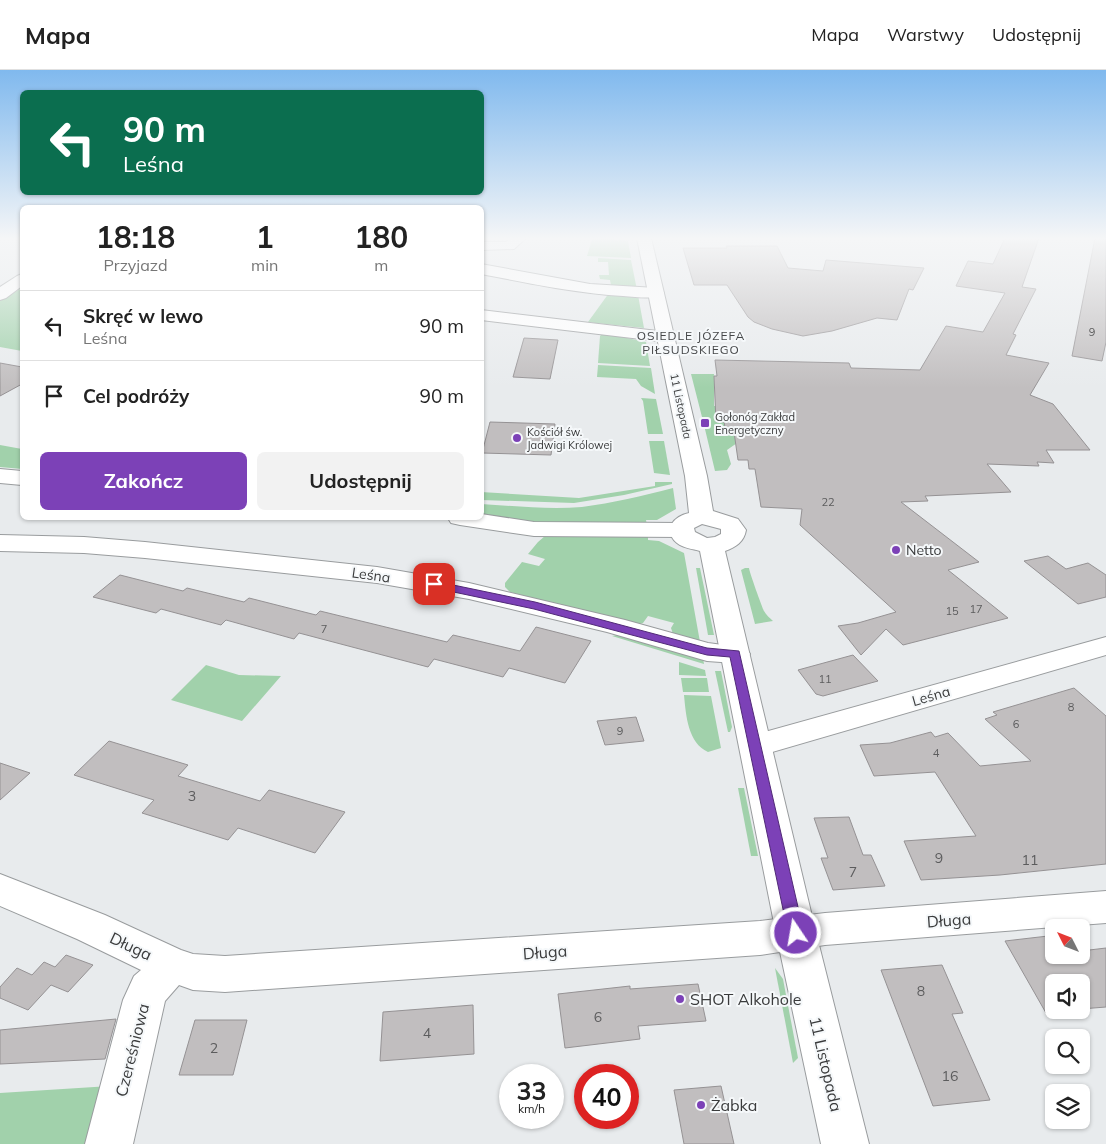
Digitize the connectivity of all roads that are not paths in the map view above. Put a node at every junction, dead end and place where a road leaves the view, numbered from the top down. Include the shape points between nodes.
1 (596, 288) edge
2 (655, 288) edge
3 (656, 293) junction
4 (484, 315) edge
5 (666, 337) junction
6 (0, 476) edge
7 (20, 478) edge
8 (702, 517) junction
9 (473, 520) edge
10 (681, 530) junction
11 (0, 542) edge
12 (711, 545) junction
13 (1106, 646) edge
14 (735, 654) junction
15 (755, 746) junction
16 (0, 889) edge
17 (1106, 906) edge
18 (796, 933) junction
19 (171, 965) junction
20 (109, 1144) edge
21 (845, 1144) edge

1 - 3 street
2 - 3 street, 11 Listopada
3 - 5 street, 11 Listopada
4 - 5 street
5 - 8 street, 11 Listopada
6 - 7 street
8 - 10 street via 684,523
8 - 12 street via 727,522 735,531 730,541
9 - 10 street via 534,529
10 - 12 street via 688,539
11 - 14 street, Leśna via 145,550 377,575 535,606 707,652
12 - 14 street, 11 Listopada
13 - 15 street, Leśna
14 - 15 street, 11 Listopada
15 - 18 street, 11 Listopada
16 - 19 street, Długa
17 - 18 street, Długa
18 - 19 street, Długa via 234,973 193,972
18 - 21 street, 11 Listopada
19 - 20 street, Czereśniowa via 149,989 144,1000

